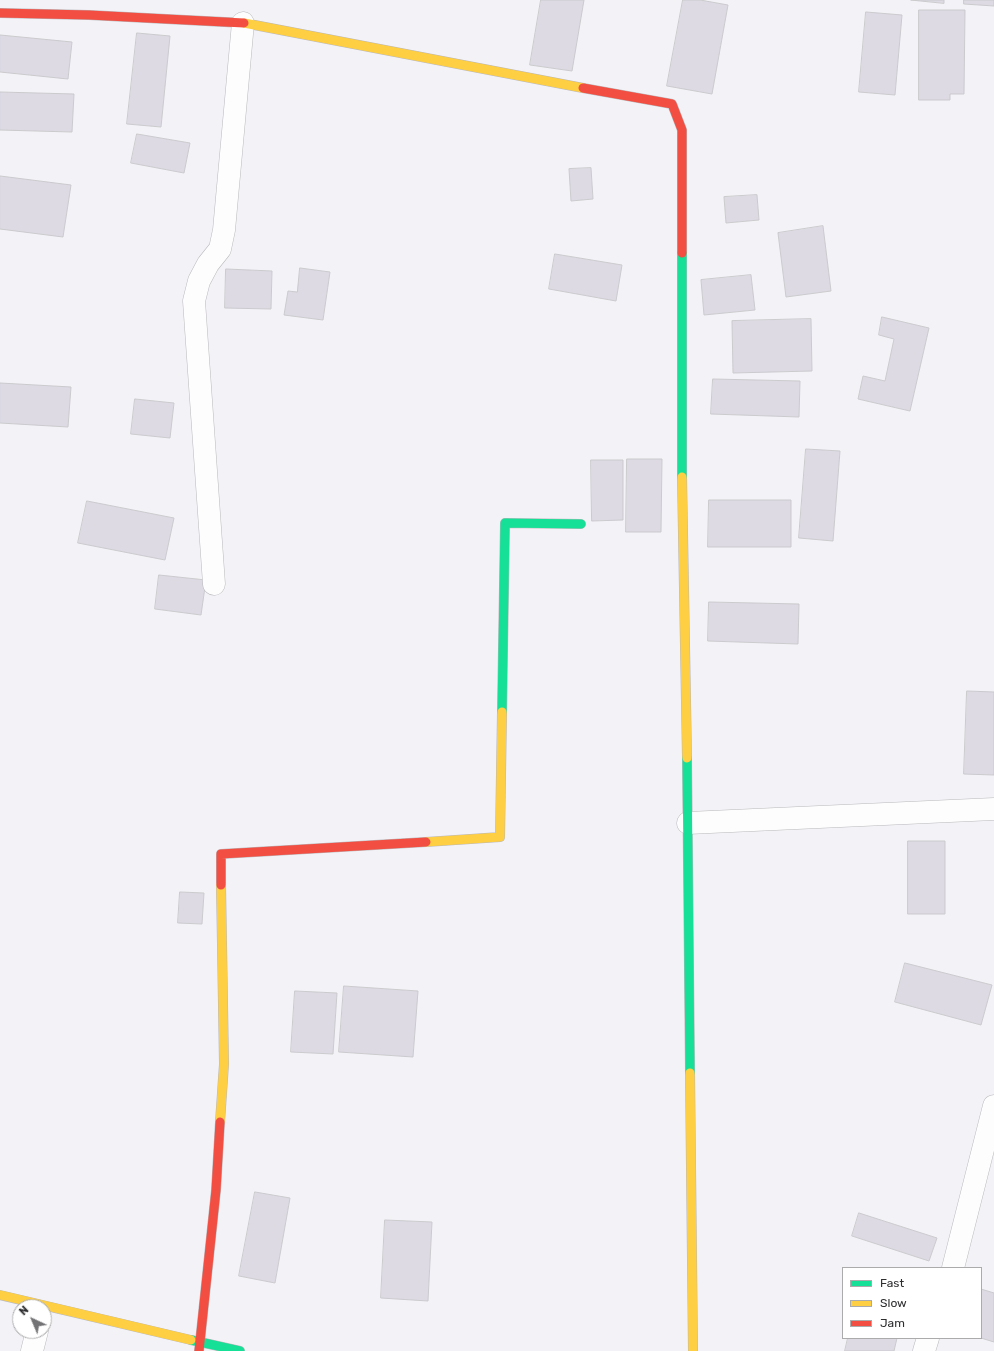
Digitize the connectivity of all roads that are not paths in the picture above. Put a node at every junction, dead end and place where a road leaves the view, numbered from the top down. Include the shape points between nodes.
1 (0, 13) edge
2 (243, 23) junction
3 (581, 524) dead end
4 (214, 584) dead end
5 (994, 809) edge
6 (688, 823) junction
7 (994, 1106) edge
8 (953, 1267) edge
9 (0, 1295) edge
10 (17, 1299) edge
11 (52, 1307) edge
12 (35, 1339) edge
13 (928, 1339) edge
14 (199, 1347) edge
15 (32, 1351) edge
16 (240, 1351) edge
17 (693, 1351) edge
18 (924, 1351) edge

1 - 2 street
2 - 4 street via 224,230 220,249 199,281 194,301
2 - 6 street via 672,104 682,130 682,487
3 - 14 street via 506,523 500,837 221,854 224,1064 216,1190
5 - 6 street
6 - 17 street
7 - 8 street
9 - 10 street
11 - 14 street
12 - 15 street
13 - 18 street
14 - 16 street

